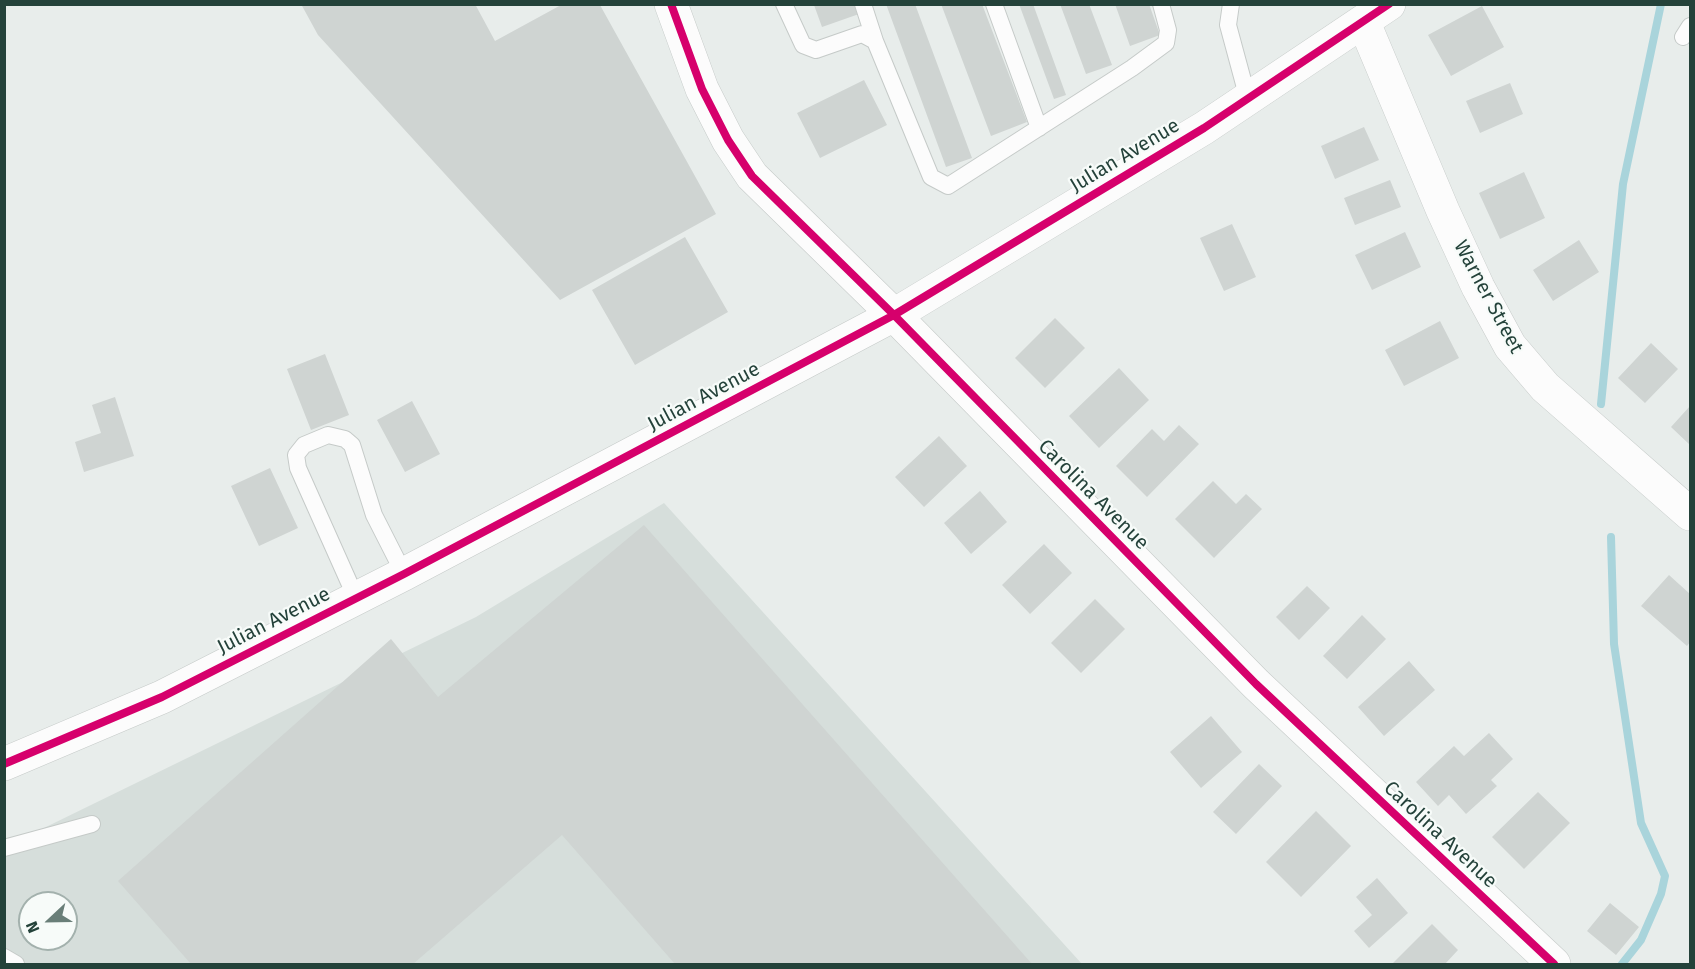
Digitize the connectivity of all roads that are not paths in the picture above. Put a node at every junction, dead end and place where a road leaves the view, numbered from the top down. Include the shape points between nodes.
1 (670, 4) edge
2 (784, 4) edge
3 (863, 4) edge
4 (994, 4) edge
5 (1161, 4) edge
6 (1231, 4) edge
7 (1389, 4) edge
8 (1364, 23) junction
9 (875, 41) junction
10 (1248, 99) junction
11 (1039, 128) junction
12 (894, 315) junction
13 (1690, 514) edge
14 (404, 574) junction
15 (356, 598) junction
16 (4, 764) edge
17 (92, 824) dead end
18 (4, 848) edge
19 (4, 957) edge
20 (16, 964) edge
21 (1554, 964) edge

1 - 12 street, Carolina Avenue via 702,89 752,176
2 - 9 lane via 803,45 816,50 862,34
3 - 9 lane
4 - 11 lane
5 - 11 lane via 1168,30 1166,44
6 - 10 lane via 1228,25
7 - 8 street, Julian Avenue
8 - 10 street, Julian Avenue
8 - 13 street, Warner Street via 1443,211 1510,346 1545,387
9 - 11 lane via 931,177 948,186
10 - 12 street, Julian Avenue
12 - 14 street, Julian Avenue
12 - 21 street, Carolina Avenue via 1256,684
14 - 15 street, Julian Avenue
14 - 15 lane via 374,515 352,445 328,435 304,445 296,455 298,468
15 - 16 street, Julian Avenue via 162,697
17 - 18 lane
19 - 20 lane

